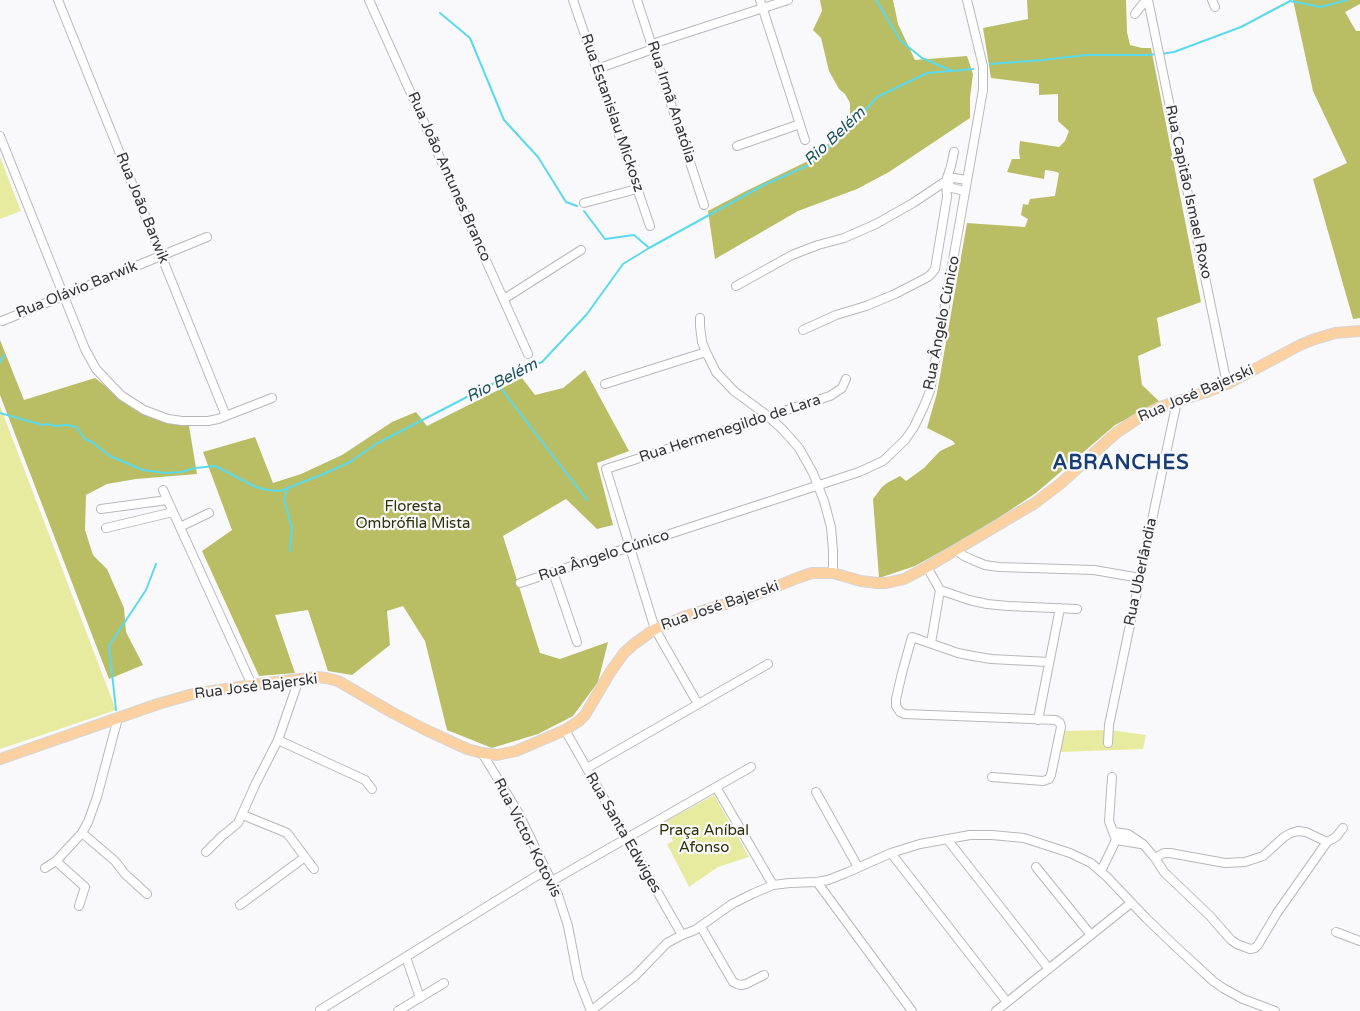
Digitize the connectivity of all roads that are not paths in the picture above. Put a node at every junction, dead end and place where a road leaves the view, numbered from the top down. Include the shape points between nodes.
1 (58, 0) edge
2 (369, 0) edge
3 (573, 0) edge
4 (638, 0) edge
5 (760, 0) edge
6 (788, 0) edge
7 (967, 0) edge
8 (1147, 0) edge
9 (763, 8) junction
10 (1135, 14) dead end
11 (653, 47) junction
12 (597, 69) junction
13 (800, 124) junction
14 (0, 136) edge
15 (805, 140) dead end
16 (737, 146) dead end
17 (954, 152) dead end
18 (967, 180) junction
19 (946, 181) junction
20 (638, 189) junction
21 (965, 190) junction
22 (584, 204) dead end
23 (704, 205) dead end
24 (650, 226) dead end
25 (207, 236) dead end
26 (581, 250) dead end
27 (161, 256) junction
28 (736, 286) dead end
29 (64, 296) junction
30 (504, 299) junction
31 (700, 318) dead end
32 (2, 321) dead end
33 (803, 330) dead end
34 (1360, 330) edge
35 (706, 352) junction
36 (528, 354) dead end
37 (846, 379) dead end
38 (605, 384) dead end
39 (1227, 384) junction
40 (272, 398) dead end
41 (1177, 401) junction
42 (226, 416) junction
43 (768, 416) junction
44 (819, 486) junction
45 (163, 490) dead end
46 (167, 500) junction
47 (101, 510) dead end
48 (172, 512) junction
49 (210, 512) dead end
50 (180, 527) junction
51 (106, 528) dead end
52 (630, 547) junction
53 (956, 550) junction
54 (927, 567) junction
55 (553, 572) junction
56 (833, 573) junction
57 (1140, 578) junction
58 (520, 583) dead end
59 (938, 587) junction
60 (1060, 608) junction
61 (1077, 609) dead end
62 (655, 629) junction
63 (577, 642) dead end
64 (931, 644) junction
65 (1049, 662) junction
66 (768, 664) dead end
67 (299, 679) junction
68 (252, 685) junction
69 (698, 704) junction
70 (118, 718) junction
71 (1038, 720) junction
72 (565, 730) junction
73 (278, 740) junction
74 (1108, 743) dead end
75 (482, 753) junction
76 (0, 760) edge
77 (751, 767) dead end
78 (587, 768) junction
79 (992, 777) dead end
80 (1112, 777) dead end
81 (716, 787) junction
82 (372, 789) dead end
83 (816, 792) dead end
84 (242, 815) junction
85 (1343, 828) dead end
86 (1114, 832) junction
87 (82, 833) junction
88 (627, 838) junction
89 (947, 839) junction
90 (1116, 840) junction
91 (1327, 842) junction
92 (1142, 844) junction
93 (206, 852) dead end
94 (892, 854) junction
95 (306, 857) junction
96 (1156, 858) junction
97 (56, 860) junction
98 (858, 867) junction
99 (1036, 867) dead end
100 (45, 868) dead end
101 (314, 869) dead end
102 (546, 870) junction
103 (1101, 871) junction
104 (552, 881) junction
105 (817, 882) junction
106 (773, 885) junction
107 (147, 894) dead end
108 (1131, 903) junction
109 (240, 905) dead end
110 (79, 906) dead end
111 (701, 927) junction
112 (1336, 932) dead end
113 (682, 935) junction
114 (1090, 935) junction
115 (1360, 941) edge
116 (406, 957) junction
117 (1049, 969) junction
118 (764, 975) dead end
119 (444, 983) dead end
120 (420, 998) junction
121 (1007, 1002) junction
122 (320, 1010) edge
123 (398, 1011) edge
124 (591, 1011) edge
125 (912, 1011) edge
126 (996, 1011) edge
127 (1275, 1011) edge

1 - 27 street, Rua João Barwik
2 - 30 street, Rua João Antunes Branco
3 - 12 street, Rua Estanislau Mickosz
4 - 11 street, Rua Irmã Anatólia
5 - 9 street
6 - 9 street
7 - 18 street, Rua Ângelo Cúnico via 984,77
8 - 10 street
8 - 39 street, Rua Capitão Ismael Roxo
9 - 11 street
9 - 13 street
11 - 12 street
11 - 23 street, Rua Irmã Anatólia
12 - 20 street, Rua Estanislau Mickosz
13 - 15 street
13 - 16 street
14 - 29 street
17 - 19 street
18 - 19 street via 954,178
18 - 21 street, Rua Ângelo Cúnico
19 - 21 street via 952,188
19 - 28 street via 876,224 792,255
19 - 33 street via 947,197 932,273 895,294
20 - 22 street
20 - 24 street, Rua Estanislau Mickosz
21 - 44 street, Rua Ângelo Cúnico via 930,391 914,427 883,461
25 - 27 street, Rua Olávio Barwik
26 - 30 street
27 - 29 street, Rua Olávio Barwik
27 - 42 street, Rua João Barwik
29 - 32 street, Rua Olávio Barwik
29 - 42 street via 90,359 122,396 144,410 168,419 201,422
30 - 36 street, Rua João Antunes Branco
31 - 35 street via 700,333
34 - 39 main road, Rua José Bajerski via 1312,340
35 - 38 street
35 - 43 street via 723,380
37 - 43 street, Rua Hermenegildo de Lara via 842,388 830,396
39 - 41 main road, Rua José Bajerski
40 - 42 street
41 - 53 main road, Rua José Bajerski via 1127,425 1035,503
41 - 57 street, Rua Uberlândia
43 - 44 street via 799,448
43 - 52 street, Rua Hermenegildo de Lara via 606,469
44 - 52 street, Rua Ângelo Cúnico
44 - 56 street via 831,527
45 - 46 street
46 - 47 street
46 - 48 street
48 - 50 street
48 - 51 street
49 - 50 street
50 - 68 street
52 - 55 street, Rua Ângelo Cúnico
52 - 62 street
53 - 54 main road, Rua José Bajerski
53 - 57 street via 975,561 998,567 1094,570
54 - 56 main road, Rua José Bajerski via 904,579 886,583 861,581
54 - 59 street
55 - 58 street, Rua Ângelo Cúnico
55 - 63 street
56 - 62 main road, Rua José Bajerski via 800,576
57 - 74 street, Rua Uberlândia
59 - 60 street via 987,604
59 - 64 street
60 - 61 street
60 - 65 street
62 - 69 street
62 - 72 main road, Rua José Bajerski via 624,653 585,715
64 - 65 street via 973,656
64 - 71 street via 912,637 896,699 900,712
65 - 71 street
66 - 69 street
67 - 68 main road, Rua José Bajerski
67 - 73 street
67 - 75 main road, Rua José Bajerski via 317,677 338,681 426,730
68 - 70 main road, Rua José Bajerski via 193,694
69 - 78 street
70 - 76 main road, Rua José Bajerski
70 - 87 street via 93,811
71 - 79 street via 1056,720 1060,725 1049,779
72 - 75 main road, Rua José Bajerski via 516,751 496,755
72 - 78 street, Rua Santa Edwiges
73 - 82 street via 365,780
73 - 84 street
75 - 102 street, Rua Victor Kotovis via 518,812
77 - 81 street
78 - 88 street, Rua Santa Edwiges
80 - 86 street via 1109,821
81 - 88 street
81 - 106 street
83 - 98 street
84 - 93 street via 235,826
84 - 95 street via 287,833
85 - 91 street
86 - 90 street
86 - 92 street via 1128,834
87 - 97 street
87 - 107 street
88 - 104 street
88 - 113 street, Rua Santa Edwiges
89 - 94 street
89 - 103 street via 970,835 1024,838 1070,853
89 - 117 street
90 - 92 street
90 - 103 street
91 - 96 street via 1298,831 1284,837 1263,856 1246,862 1225,863 1170,853
91 - 96 street via 1258,945 1250,949 1231,940 1164,872
92 - 96 street
94 - 98 street
94 - 121 street
95 - 101 street
95 - 109 street
97 - 100 street
97 - 110 street via 84,887
98 - 105 street
99 - 114 street
102 - 104 street, Rua Victor Kotovis
102 - 116 street
103 - 108 street
104 - 124 street, Rua Victor Kotovis via 565,914 578,978
105 - 106 street
105 - 125 street
106 - 111 street via 742,898
108 - 114 street
108 - 127 street via 1213,981 1243,999
111 - 113 street
111 - 118 street via 733,982 746,984
112 - 115 street
113 - 124 street via 660,950
114 - 117 street
116 - 120 street
116 - 122 street
117 - 121 street
119 - 120 street
120 - 123 street
121 - 126 street

